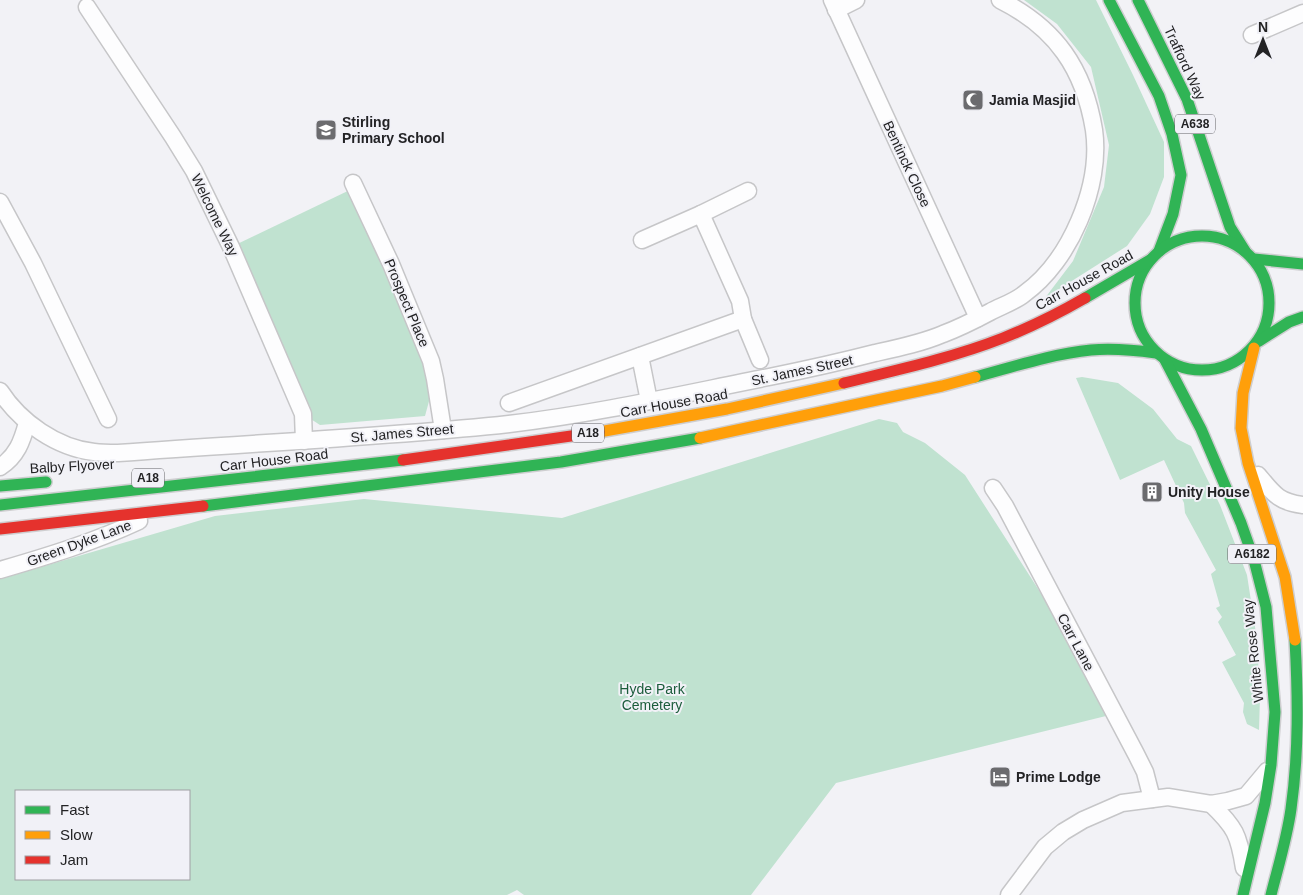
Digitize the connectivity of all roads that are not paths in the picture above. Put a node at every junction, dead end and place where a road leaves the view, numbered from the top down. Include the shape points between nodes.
1 (856, 0) edge
2 (1000, 0) edge
3 (1110, 0) edge
4 (1138, 0) edge
5 (834, 5) edge
6 (87, 7) dead end
7 (1303, 13) edge
8 (1252, 35) dead end
9 (353, 183) dead end
10 (748, 191) dead end
11 (0, 202) edge
12 (701, 214) junction
13 (642, 240) dead end
14 (1245, 250) junction
15 (1159, 251) junction
16 (1254, 259) junction
17 (1150, 260) junction
18 (1303, 264) edge
19 (1303, 317) edge
20 (978, 318) junction
21 (744, 319) junction
22 (1256, 345) junction
23 (640, 356) junction
24 (1161, 357) junction
25 (760, 360) dead end
26 (0, 391) edge
27 (649, 401) junction
28 (508, 403) dead end
29 (108, 419) dead end
30 (27, 422) junction
31 (443, 430) junction
32 (304, 441) junction
33 (1248, 463) junction
34 (0, 467) edge
35 (296, 474) junction
36 (128, 479) dead end
37 (59, 481) dead end
38 (0, 486) edge
39 (993, 488) dead end
40 (0, 505) edge
41 (1303, 505) edge
42 (157, 512) junction
43 (0, 529) edge
44 (0, 570) edge
45 (1300, 693) edge
46 (1271, 765) junction
47 (1152, 799) junction
48 (1211, 804) junction
49 (1297, 813) edge
50 (1245, 888) edge
51 (1009, 895) edge
52 (1271, 895) edge

1 - 5 street, Bentinck Close
2 - 20 street, St. James Street via 1018,9 1060,44 1085,91 1095,140 1085,206 1061,257 1041,281 1021,296
3 - 15 highway, A638 via 1159,96 1181,175 1173,214
4 - 14 highway, Trafford Way / A638 via 1187,99 1230,227
5 - 20 street, Bentinck Close
6 - 32 street, Welcome Way via 201,185 297,399 303,414
7 - 8 street
9 - 31 street, Prospect Place via 431,360
10 - 12 street
11 - 29 street
12 - 13 street
12 - 21 street via 740,301
14 - 15 highway via 1221,238 1192,236 1172,242
14 - 16 highway
15 - 17 highway
16 - 18 highway
16 - 22 highway via 1264,275 1270,303 1267,324
17 - 24 highway via 1137,286 1135,309 1141,332
17 - 35 highway, Carr House Road / A18 via 1060,313 1001,338 927,363 760,403 645,425
19 - 22 highway via 1289,322
20 - 27 street, St. James Street via 943,334 896,348
21 - 23 street
21 - 25 street
22 - 24 highway via 1243,358 1224,367 1183,368
22 - 33 highway, A6182 via 1242,393 1240,428
23 - 27 street
23 - 28 street
24 - 42 highway, A18 via 1122,349 1090,350 688,441 561,462
24 - 46 highway, White Rose Way / A6182 via 1201,429 1254,560 1266,607 1272,658 1275,712
26 - 30 street, St. James Street
27 - 31 street, St. James Street via 511,424
30 - 32 street, St. James Street via 55,439 93,452
30 - 34 street via 22,442 12,458
31 - 32 street, St. James Street
33 - 41 street via 1277,497 1290,504
33 - 45 highway, A6182 via 1285,577 1295,631
35 - 36 highway, Balby Flyover / A18
35 - 40 highway, Carr House Road / A18
37 - 38 highway, Balby Flyover
39 - 47 street, Carr Lane via 1010,514 1136,754
42 - 43 highway, A18
42 - 44 street, Green Dyke Lane via 101,538
45 - 49 highway, A6182
46 - 48 street via 1246,796
46 - 50 highway, White Rose Way / A6182
47 - 48 street via 1168,797
47 - 51 street via 1122,803 1063,832 1045,846
48 - 50 street via 1228,820 1237,835 1242,850
49 - 52 highway, A6182

